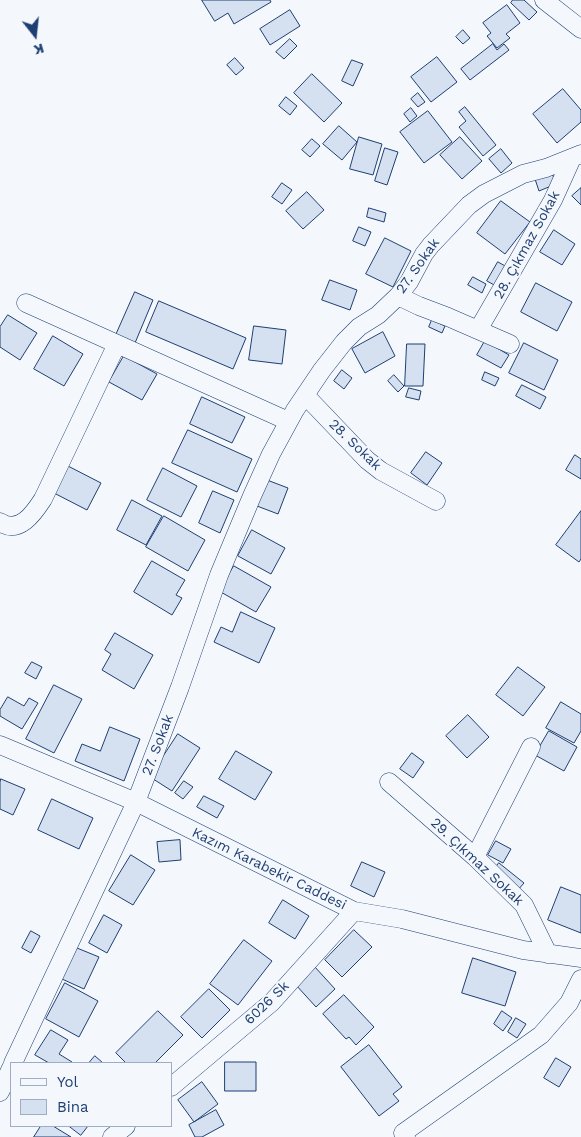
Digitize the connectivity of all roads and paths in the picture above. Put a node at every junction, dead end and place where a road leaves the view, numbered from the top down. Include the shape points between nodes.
1 (544, 0) edge
2 (581, 29) edge
3 (576, 156) edge
4 (398, 296) junction
5 (26, 302) dead end
6 (478, 330) junction
7 (117, 344) junction
8 (510, 344) dead end
9 (305, 395) junction
10 (288, 421) junction
11 (436, 501) dead end
12 (0, 522) edge
13 (0, 745) edge
14 (531, 747) dead end
15 (389, 782) dead end
16 (136, 802) junction
17 (475, 857) junction
18 (354, 911) junction
19 (548, 954) junction
20 (581, 958) edge
21 (581, 979) edge
22 (13, 1062) edge
23 (10, 1070) edge
24 (172, 1086) edge
25 (0, 1092) edge
26 (125, 1127) edge
27 (112, 1137) edge
28 (406, 1137) edge

1 - 2 street
3 - 4 street, 27. Sokak via 523,174 469,205 428,250
3 - 6 street, 28. Çıkmaz Sokak
4 - 6 street
4 - 9 street, 27. Sokak via 344,342
5 - 7 street
6 - 8 street
7 - 10 street
7 - 12 street via 36,511 13,526
9 - 10 street, 27. Sokak
9 - 11 street, 28. Sokak via 366,460
10 - 16 street, 27. Sokak via 219,575
13 - 16 street, Kazım Karabekir Caddesi
14 - 17 street
15 - 17 street, 29. Çıkmaz Sokak
16 - 18 street, Kazım Karabekir Caddesi
16 - 22 street, 27. Sokak
17 - 19 street, 29. Çıkmaz Sokak via 524,905
18 - 19 street, Kazım Karabekir Caddesi via 402,919
18 - 24 street, 6026 Sk via 272,1002
19 - 20 street, Kazım Karabekir Caddesi
21 - 28 street via 569,1003 542,1035 403,1133
23 - 25 street
26 - 27 street

